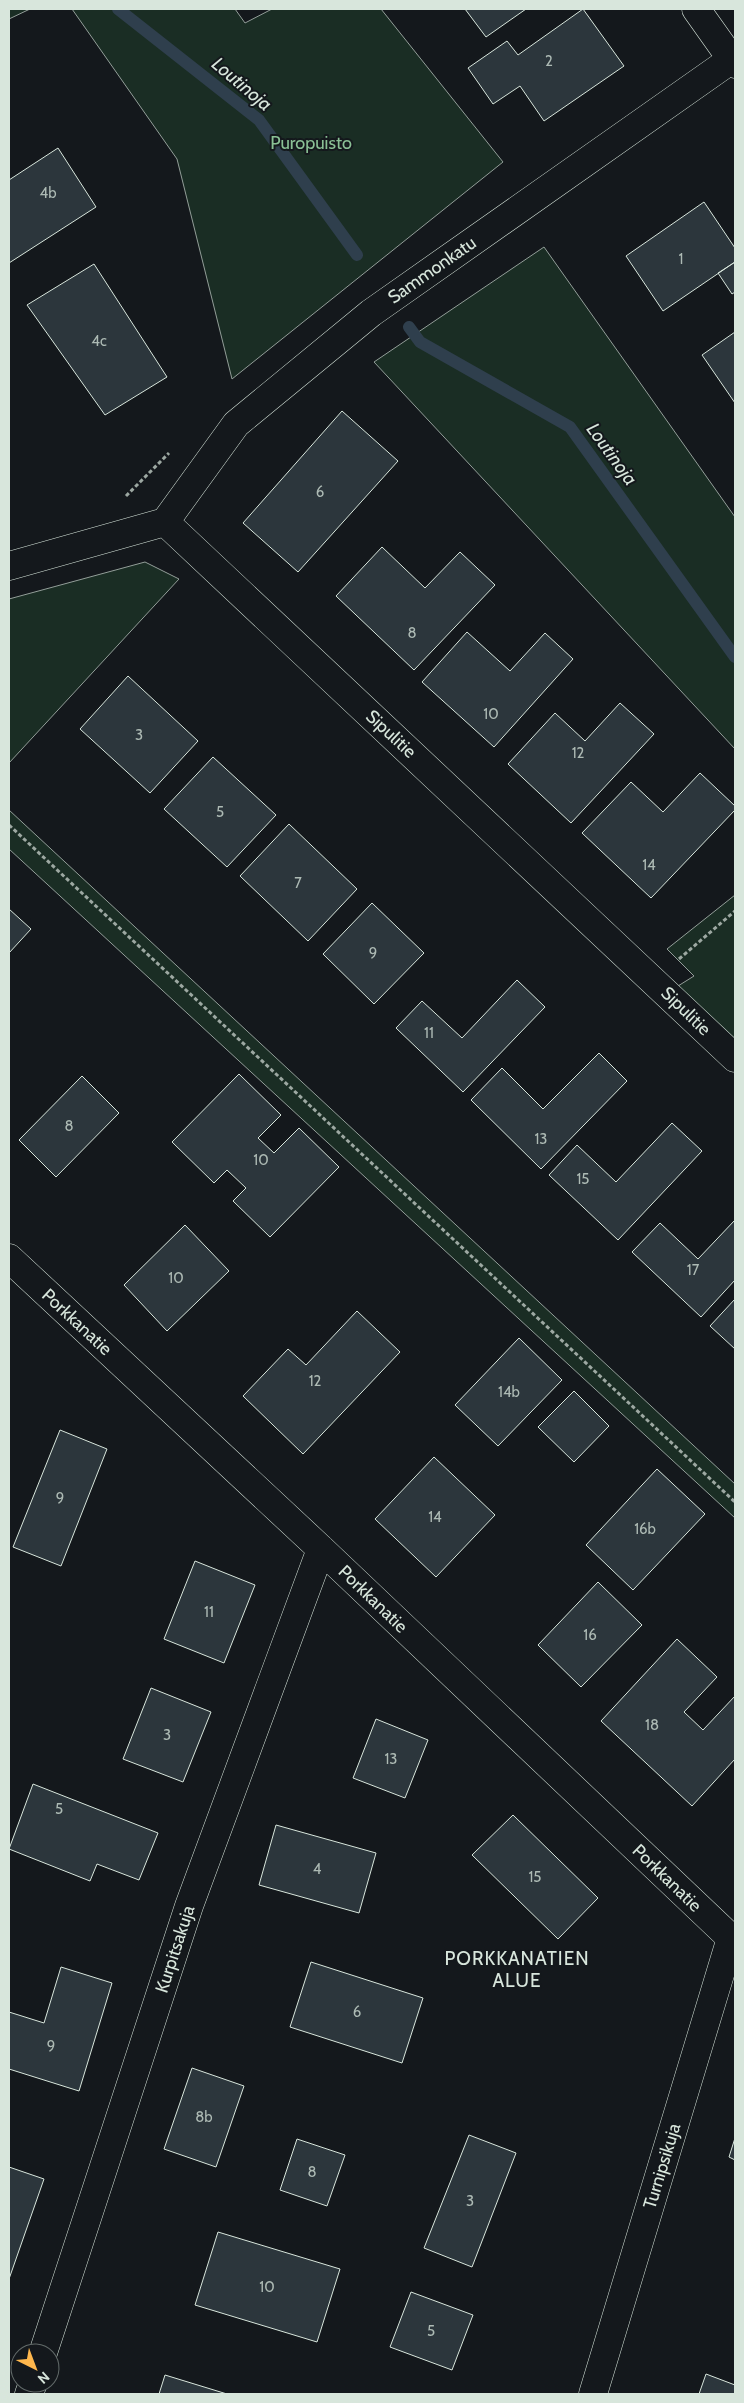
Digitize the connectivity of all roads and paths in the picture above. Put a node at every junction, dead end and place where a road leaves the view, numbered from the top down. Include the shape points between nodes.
1 (696, 9) edge
2 (734, 60) edge
3 (165, 522) junction
4 (9, 566) edge
5 (9, 825) edge
6 (735, 911) edge
7 (654, 981) junction
8 (735, 1058) edge
9 (9, 1258) edge
10 (735, 1502) edge
11 (321, 1549) junction
12 (733, 1940) edge
13 (46, 2343) edge
14 (593, 2394) edge

1 - 2 street
2 - 3 street, Sammonkatu via 371,313 236,424
3 - 4 street
3 - 7 street, Sipulitie
5 - 10 path
6 - 7 path
7 - 8 street, Sipulitie
9 - 11 street, Porkkanatie
11 - 12 street, Porkkanatie
11 - 13 street, Kurpitsakuja via 189,1906
12 - 14 street, Turnipsikuja

